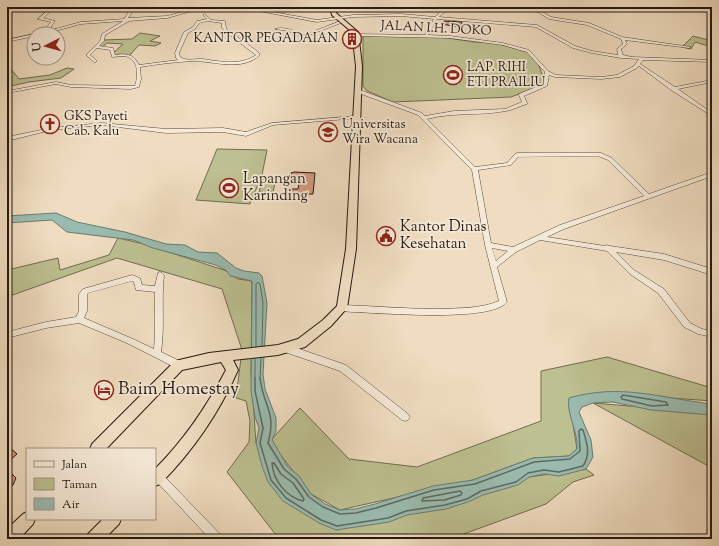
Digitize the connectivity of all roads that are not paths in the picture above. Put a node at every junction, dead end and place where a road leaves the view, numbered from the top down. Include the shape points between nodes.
1 (53, 7) edge
2 (134, 7) edge
3 (204, 7) edge
4 (241, 7) edge
5 (257, 7) edge
6 (332, 7) edge
7 (448, 7) edge
8 (532, 7) edge
9 (252, 9) junction
10 (205, 15) dead end
11 (436, 18) junction
12 (128, 19) junction
13 (210, 20) junction
14 (342, 20) junction
15 (49, 26) edge
16 (66, 27) edge
17 (277, 29) dead end
18 (357, 35) junction
19 (426, 36) junction
20 (26, 37) edge
21 (623, 38) junction
22 (7, 41) edge
23 (96, 47) junction
24 (689, 47) dead end
25 (621, 57) junction
26 (641, 59) junction
27 (95, 61) dead end
28 (183, 61) junction
29 (712, 61) edge
30 (638, 64) junction
31 (138, 66) junction
32 (547, 72) junction
33 (712, 81) edge
34 (673, 89) junction
35 (358, 91) junction
36 (7, 92) edge
37 (712, 108) edge
38 (704, 110) junction
39 (712, 115) edge
40 (357, 117) junction
41 (424, 118) junction
42 (7, 139) edge
43 (474, 169) junction
44 (711, 176) edge
45 (648, 197) junction
46 (539, 238) junction
47 (488, 245) junction
48 (607, 247) junction
49 (514, 250) junction
50 (493, 267) junction
51 (712, 272) edge
52 (160, 274) dead end
53 (157, 289) junction
54 (342, 308) junction
55 (79, 320) junction
56 (712, 334) edge
57 (7, 335) edge
58 (282, 349) junction
59 (157, 353) junction
60 (242, 355) junction
61 (225, 357) junction
62 (179, 365) junction
63 (232, 370) junction
64 (405, 417) dead end
65 (98, 448) edge
66 (157, 478) edge
67 (27, 520) edge
68 (113, 520) edge
69 (8, 539) edge
70 (93, 539) edge
71 (217, 539) edge

1 - 15 street via 40,19 53,21
2 - 12 street
3 - 12 street via 167,17
4 - 9 street
5 - 9 street
6 - 14 highway via 334,14
7 - 11 street
8 - 21 street via 550,18 592,25
9 - 14 street via 310,21
10 - 13 street
11 - 14 street via 396,14 353,16
11 - 19 street
11 - 25 street via 538,26 579,49
12 - 16 street via 81,23
12 - 23 street via 103,35 102,41
13 - 28 street via 198,22 194,28 186,32 177,53 178,58
13 - 28 street via 224,22 224,28 228,32 258,55 253,60 234,62
14 - 17 street via 304,36 289,30
14 - 18 highway via 353,28
18 - 19 street, JALAN I.H. DOKO
18 - 35 highway
19 - 32 street, JALAN I.H. DOKO via 497,43 520,48 532,54
20 - 22 street
21 - 24 street
21 - 25 street via 625,44 619,49
23 - 27 street via 88,55
23 - 31 street via 112,49 113,56 129,56
25 - 26 street
26 - 29 street
26 - 30 street
28 - 31 street
30 - 32 street via 622,75 607,78 555,76
30 - 34 street
31 - 36 street via 140,76 138,86 134,88 56,83
32 - 41 street via 545,85 522,95 525,103 514,108 448,112
33 - 34 street
34 - 38 street
35 - 40 highway
35 - 41 street via 416,112
37 - 38 street
38 - 39 street
40 - 42 street via 272,124 246,134 223,130 166,131 102,124 43,130
40 - 54 highway via 351,249
41 - 43 street
43 - 45 street via 509,164 517,155 599,154 610,159
43 - 47 street via 478,178
44 - 45 street
45 - 46 street via 562,227
46 - 48 street
46 - 49 street
47 - 49 street
47 - 50 street
48 - 51 street via 680,260
48 - 56 street via 632,272 661,291 687,325
49 - 50 street
50 - 54 street via 503,302 494,307 456,311
52 - 53 street
53 - 55 street via 139,288 137,280 132,278 86,291 83,294 83,311
53 - 59 street via 160,330
54 - 58 highway via 301,343
55 - 57 street
55 - 59 street
58 - 60 highway
58 - 64 street via 343,368
59 - 62 street
60 - 61 highway
60 - 63 highway
61 - 62 highway
61 - 63 highway
62 - 65 highway
63 - 66 highway via 204,419 179,454
66 - 71 street
67 - 69 highway
68 - 70 highway

